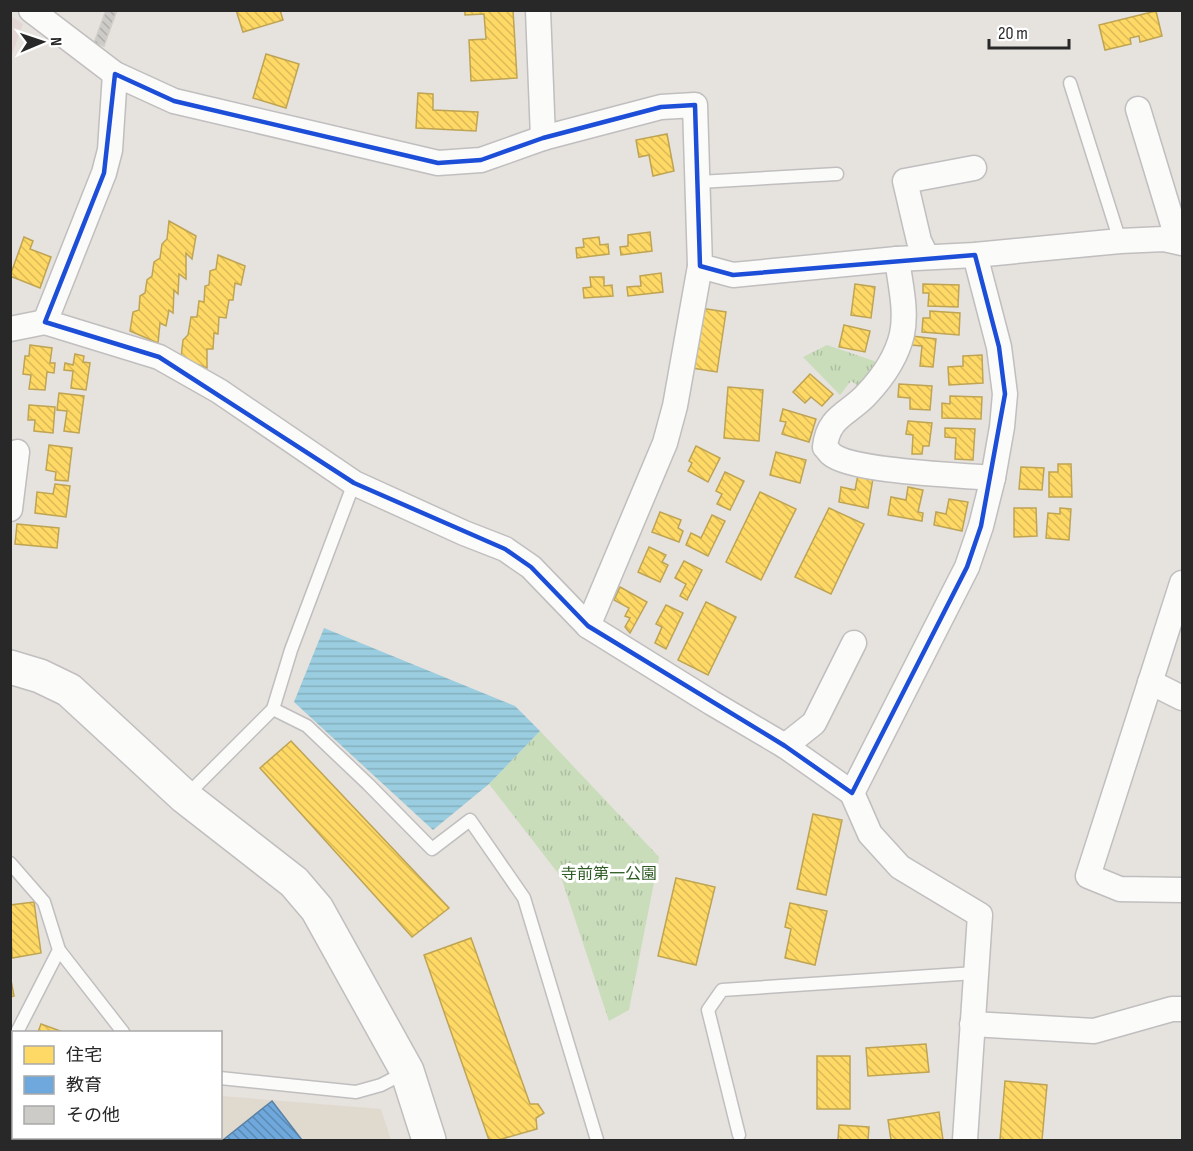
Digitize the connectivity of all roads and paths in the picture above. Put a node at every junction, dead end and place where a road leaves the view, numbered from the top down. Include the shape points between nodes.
1 (31, 10) edge
2 (538, 10) edge
3 (115, 74) junction
4 (1070, 83) dead end
5 (1138, 109) dead end
6 (543, 138) junction
7 (974, 168) dead end
8 (837, 174) dead end
9 (699, 182) junction
10 (1120, 241) junction
11 (1180, 242) edge
12 (975, 255) junction
13 (927, 257) junction
14 (897, 259) junction
15 (700, 266) junction
16 (45, 322) junction
17 (10, 329) edge
18 (17, 452) dead end
19 (993, 478) junction
20 (354, 483) junction
21 (10, 510) edge
22 (1182, 583) edge
23 (588, 626) junction
24 (854, 643) dead end
25 (10, 667) edge
26 (1150, 682) junction
27 (1182, 698) edge
28 (273, 709) junction
29 (785, 746) junction
30 (852, 794) junction
31 (185, 796) junction
32 (10, 863) edge
33 (1182, 890) edge
34 (60, 950) junction
35 (975, 973) junction
36 (1182, 1009) edge
37 (972, 1024) junction
38 (18, 1031) edge
39 (122, 1031) edge
40 (407, 1071) junction
41 (222, 1078) edge
42 (739, 1135) dead end
43 (429, 1140) edge
44 (597, 1140) edge
45 (965, 1140) edge

1 - 3 street
2 - 6 street
3 - 6 street via 174,101 438,163 481,160
3 - 16 street via 110,150 104,173
4 - 10 lane
5 - 11 street
6 - 9 street via 661,107 695,105
7 - 13 street via 905,181 919,241
8 - 9 lane
9 - 15 street
10 - 11 street
10 - 12 street
12 - 13 street
12 - 19 street via 999,347 1005,394
13 - 14 street
14 - 15 street via 733,275
14 - 19 street via 902,334 889,366 867,395 835,421 825,447 831,455 848,462 893,470
15 - 23 street via 665,443
16 - 17 street
16 - 20 street via 159,357 219,391
18 - 21 street
19 - 30 street via 967,567
20 - 23 street via 505,549 531,567
20 - 28 lane
22 - 26 street
23 - 29 street
24 - 29 street via 814,723
25 - 31 street via 69,690
26 - 27 street
26 - 33 street via 1088,876 1120,889
28 - 31 lane
28 - 44 lane via 307,726 432,849 470,820 524,898
29 - 30 street
30 - 35 street via 870,834 900,867 980,915
31 - 40 street via 286,876 317,909
32 - 34 lane via 44,902
34 - 38 lane
34 - 39 lane
35 - 37 street
35 - 42 lane via 722,990 708,1010
36 - 37 street via 1094,1031
37 - 45 street
40 - 41 lane via 381,1085 356,1092
40 - 43 street

